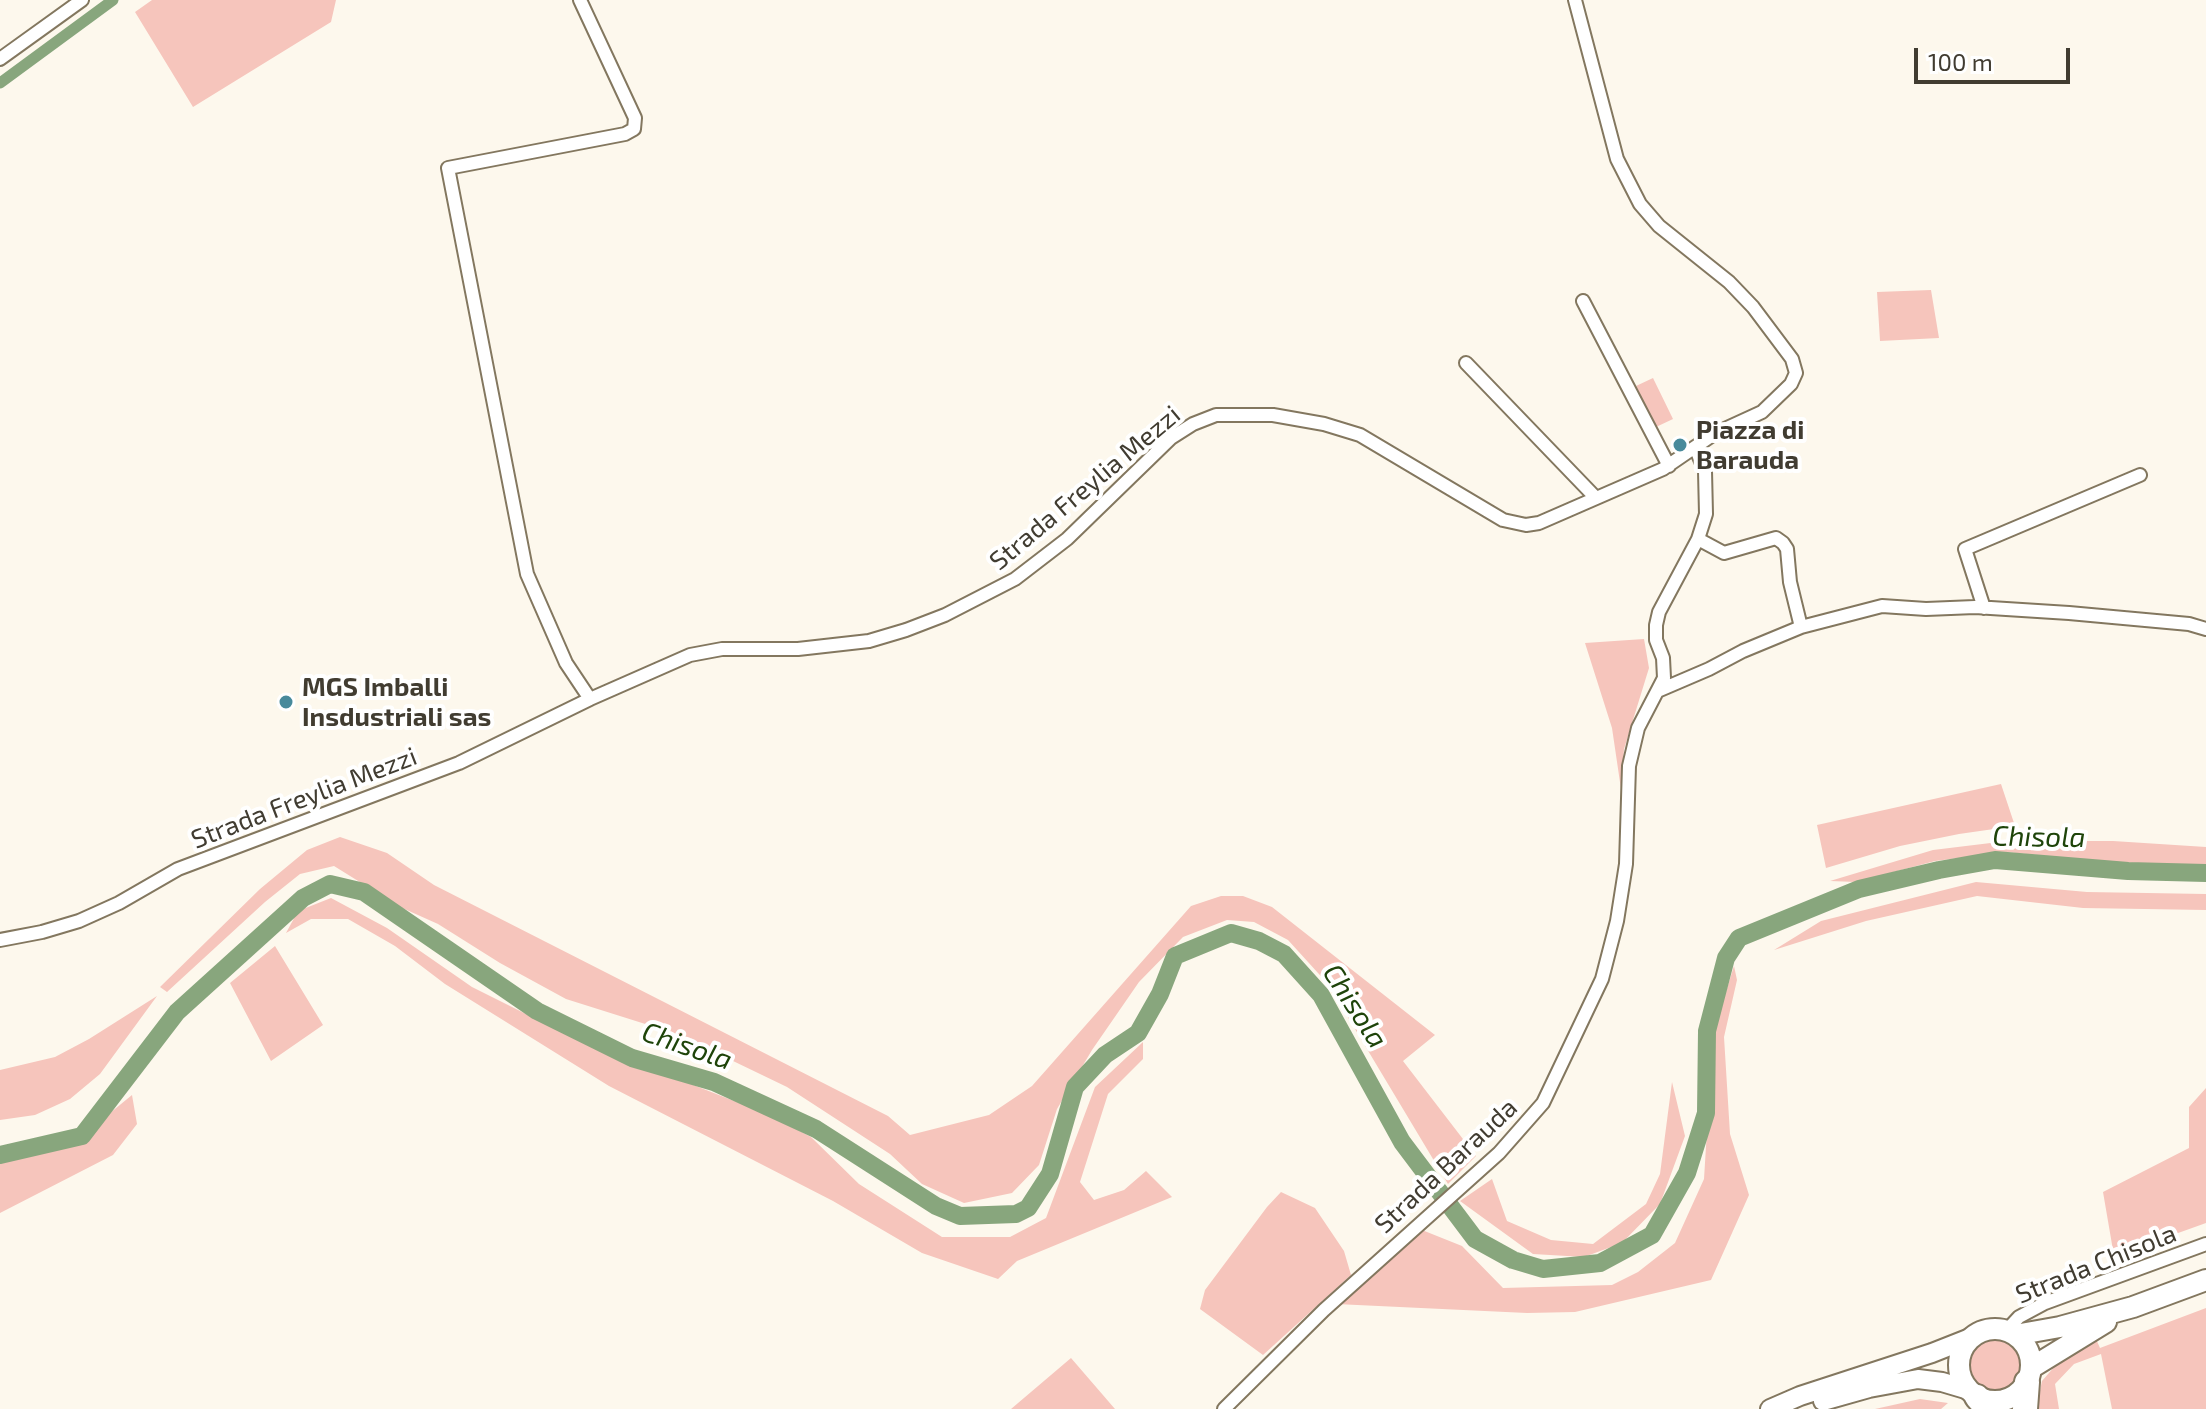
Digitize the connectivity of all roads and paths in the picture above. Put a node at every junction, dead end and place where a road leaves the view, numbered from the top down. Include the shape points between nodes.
1 (82, 0) edge
2 (580, 0) edge
3 (1575, 0) edge
4 (0, 59) edge
5 (1583, 301) dead end
6 (1466, 363) dead end
7 (1695, 447) junction
8 (1669, 466) junction
9 (2140, 475) dead end
10 (1596, 498) junction
11 (1698, 539) junction
12 (1984, 608) junction
13 (1801, 627) junction
14 (2206, 629) edge
15 (1660, 690) junction
16 (590, 699) junction
17 (0, 940) edge
18 (2206, 1244) edge
19 (2206, 1280) edge
20 (2133, 1307) junction
21 (2011, 1332) junction
22 (1970, 1338) junction
23 (2029, 1375) junction
24 (1978, 1399) edge
25 (1224, 1409) edge
26 (1770, 1409) edge
27 (1789, 1409) edge
28 (2025, 1409) edge

1 - 4 street
2 - 16 street via 635,118 634,129 448,168 527,574 566,663
3 - 7 street, Strada Freylia Mezzi via 1617,159 1640,204 1753,307 1792,359 1796,373 1762,412
5 - 8 street
6 - 10 street
7 - 8 street, Strada Freylia Mezzi
7 - 11 street, Strada Barauda via 1707,484
8 - 10 street, Strada Freylia Mezzi
9 - 12 street via 1965,549
10 - 16 street, Strada Freylia Mezzi via 1539,523 1503,520 1360,435 1273,415 1216,415 1171,438 1067,539 1015,579 945,615 869,641 690,655
11 - 13 street via 1724,553 1776,538 1783,543
11 - 15 street, Strada Barauda via 1659,612 1656,640 1664,678
12 - 13 street via 1882,606
12 - 14 street
13 - 15 street
15 - 25 street, Strada Barauda via 1638,728 1629,766 1626,864 1602,979 1543,1103 1499,1153 1324,1310
16 - 17 street, Strada Freylia Mezzi via 459,763 178,869 79,921
18 - 21 street, Strada Chisola via 2045,1303 2019,1317
19 - 20 main road
20 - 21 main road via 2060,1327
20 - 23 main road via 2066,1345
21 - 22 main road via 1985,1330
21 - 23 main road via 2028,1349
22 - 24 main road via 1961,1351 1959,1372
22 - 26 main road
23 - 24 main road via 2020,1391 2000,1401
23 - 28 highway
24 - 27 main road via 1942,1382 1918,1379

